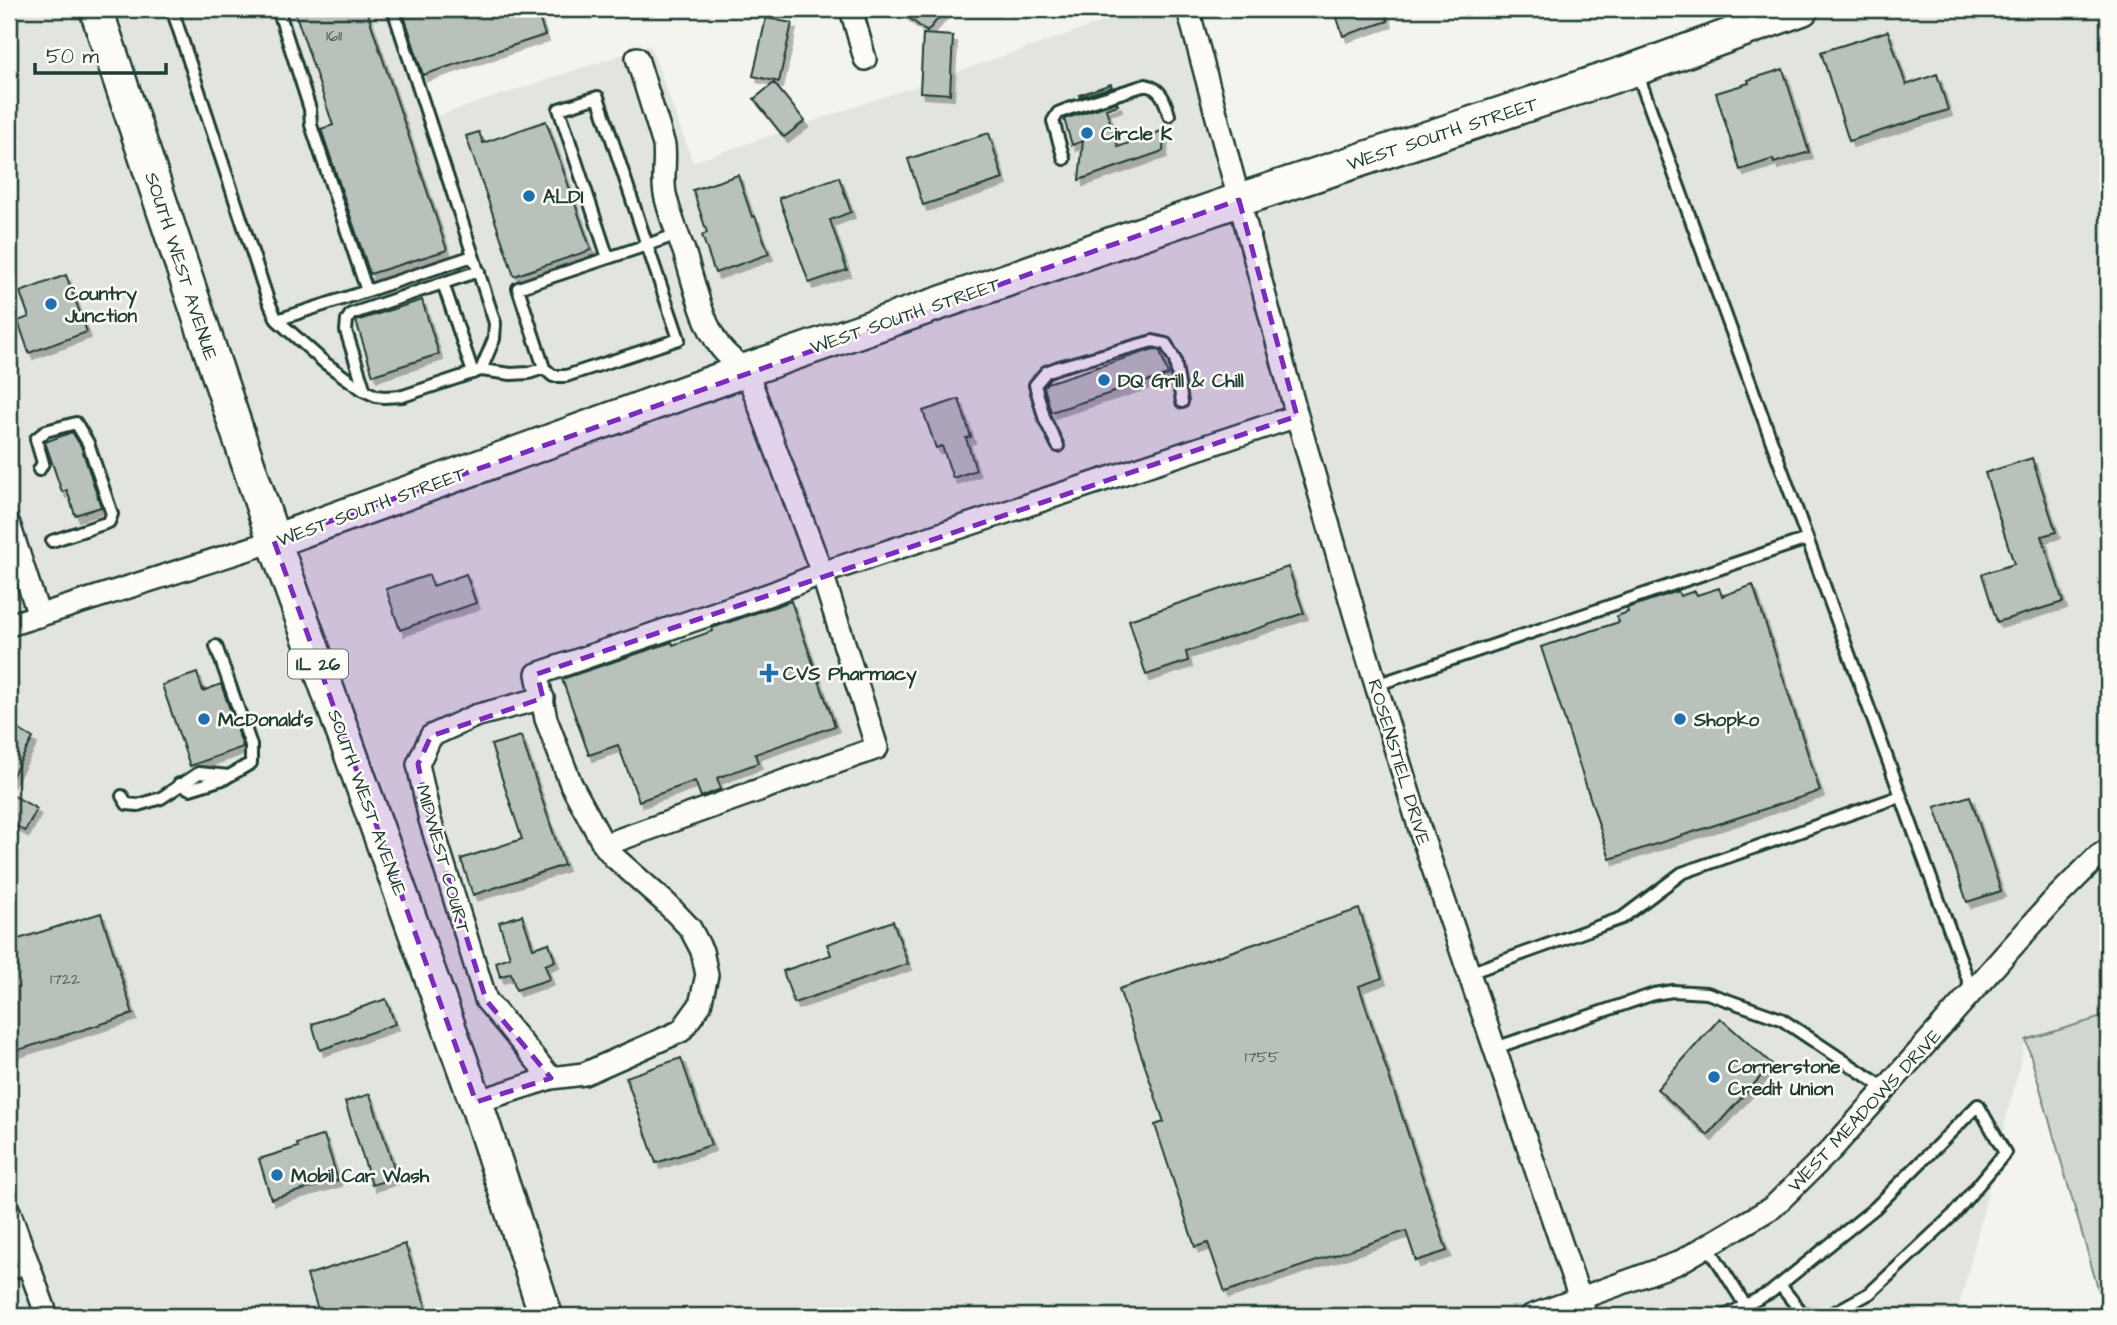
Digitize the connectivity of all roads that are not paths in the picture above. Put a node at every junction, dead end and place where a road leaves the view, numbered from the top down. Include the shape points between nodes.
1 (96, 9) edge
2 (172, 9) edge
3 (278, 9) edge
4 (393, 9) edge
5 (851, 9) edge
6 (1188, 9) edge
7 (1802, 9) edge
8 (637, 58) dead end
9 (865, 59) dead end
10 (1636, 69) junction
11 (1169, 115) dead end
12 (1064, 159) dead end
13 (1239, 200) junction
14 (678, 234) junction
15 (647, 245) junction
16 (473, 256) junction
17 (608, 258) junction
18 (478, 271) junction
19 (443, 283) junction
20 (367, 291) junction
21 (276, 320) junction
22 (544, 368) junction
23 (746, 370) junction
24 (477, 371) junction
25 (365, 391) junction
26 (1182, 402) dead end
27 (1297, 416) junction
28 (1058, 446) dead end
29 (38, 470) dead end
30 (9, 524) edge
31 (1807, 539) junction
32 (52, 541) dead end
33 (274, 541) junction
34 (822, 573) junction
35 (39, 616) junction
36 (9, 625) edge
37 (216, 646) dead end
38 (1376, 685) junction
39 (543, 698) junction
40 (122, 796) dead end
41 (1901, 796) junction
42 (604, 845) junction
43 (2108, 850) edge
44 (1469, 973) junction
45 (1972, 991) junction
46 (1495, 1048) junction
47 (551, 1078) junction
48 (1886, 1089) junction
49 (476, 1102) junction
50 (9, 1211) edge
51 (1708, 1246) junction
52 (29, 1267) junction
53 (9, 1274) edge
54 (1780, 1285) junction
55 (1745, 1305) junction
56 (1583, 1308) edge
57 (47, 1316) edge
58 (546, 1316) edge
59 (1531, 1316) edge
60 (1725, 1316) edge
61 (1752, 1316) edge

1 - 33 main road, SOUTH WEST AVENUE / IL 26
2 - 21 lane
3 - 20 lane
4 - 16 lane
5 - 9 street
6 - 13 street, ROSENSTIEL DRIVE
7 - 10 main road, WEST SOUTH STREET
8 - 14 street via 664,145 664,192
10 - 13 main road, WEST SOUTH STREET
10 - 31 lane
11 - 12 lane via 1161,93 1146,85 1058,113 1054,127
13 - 23 main road, WEST SOUTH STREET
13 - 27 street, ROSENSTIEL DRIVE
14 - 15 lane
14 - 23 street via 709,325 720,346
15 - 17 lane
15 - 17 lane via 598,97 559,109
15 - 22 lane via 679,339 566,376 553,376
16 - 18 lane
16 - 20 lane
17 - 22 lane via 518,288
18 - 19 lane
18 - 24 lane via 496,328
19 - 24 lane
19 - 25 lane via 349,317 346,331
20 - 21 lane
21 - 25 lane via 318,358
22 - 24 lane via 511,374
23 - 33 main road, WEST SOUTH STREET
23 - 34 street
24 - 25 lane via 403,396
26 - 28 lane via 1175,360 1166,344 1159,342 1059,367 1045,372 1035,385
27 - 34 street
27 - 38 street, ROSENSTIEL DRIVE
29 - 32 lane via 43,463 36,439 46,431 76,423 88,443 112,514 109,522
30 - 35 street
31 - 38 lane
31 - 41 lane
33 - 35 street, WEST SOUTH STREET
33 - 49 main road, SOUTH WEST AVENUE / IL 26
34 - 39 street via 537,674
34 - 42 street via 877,748
35 - 36 street, WEST SOUTH STREET
37 - 40 lane via 251,745 251,764 229,776 199,773 161,798 138,804 127,804
38 - 44 street, ROSENSTIEL DRIVE
39 - 42 street via 571,784
39 - 47 street, MIDWEST COURT via 475,716 431,736 418,764 430,820 486,1000
41 - 44 lane via 1682,873 1622,918
41 - 45 lane
42 - 47 street via 690,928 702,951 705,985 700,1005 681,1031 584,1074
43 - 45 street, WEST MEADOWS DRIVE via 2052,902
44 - 46 street, ROSENSTIEL DRIVE
45 - 48 street, WEST MEADOWS DRIVE
46 - 48 lane via 1654,994 1707,993 1781,1018
46 - 56 street, ROSENSTIEL DRIVE
47 - 49 street
48 - 51 street, WEST MEADOWS DRIVE via 1773,1207
49 - 58 main road, SOUTH WEST AVENUE / IL 26
50 - 52 street
51 - 55 lane
51 - 56 street, WEST MEADOWS DRIVE
52 - 53 lane
52 - 57 street
54 - 54 lane via 1875,1208 1978,1105 2005,1153 1953,1214 1879,1285 1828,1316 1802,1313
54 - 55 lane
55 - 60 lane
55 - 61 lane
56 - 59 street, WEST MEADOWS DRIVE

